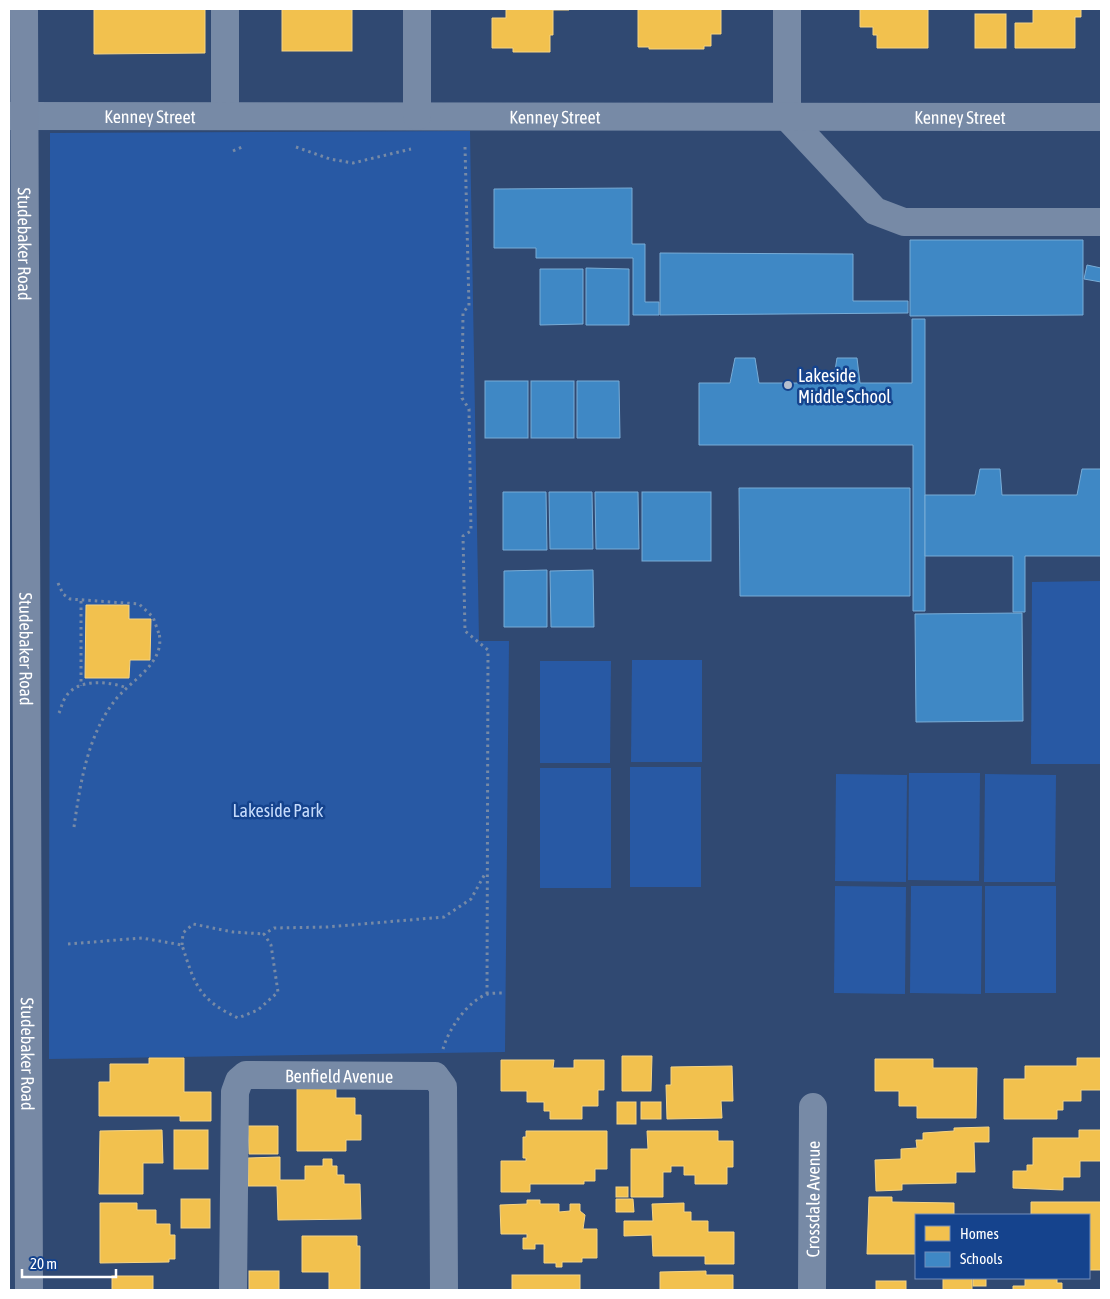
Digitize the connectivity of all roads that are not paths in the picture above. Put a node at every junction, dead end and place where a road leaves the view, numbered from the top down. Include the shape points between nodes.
1 (24, 9) edge
2 (225, 9) edge
3 (417, 9) edge
4 (788, 9) edge
5 (16, 116) edge
6 (225, 116) junction
7 (417, 116) junction
8 (787, 117) junction
9 (1101, 117) edge
10 (1101, 222) edge
11 (813, 1107) dead end
12 (28, 1290) edge
13 (233, 1290) edge
14 (444, 1290) edge
15 (812, 1290) edge

1 - 5 main road, Studebaker Road
2 - 6 street
3 - 7 street
4 - 8 street
5 - 6 street, Kenney Street
5 - 12 main road, Studebaker Road
6 - 7 street, Kenney Street
7 - 8 street, Kenney Street
8 - 9 street, Kenney Street
8 - 10 street via 875,210 904,222
11 - 15 street, Crossdale Avenue
13 - 14 street, Benfield Avenue via 235,1092 239,1081 246,1075 435,1076 443,1087

